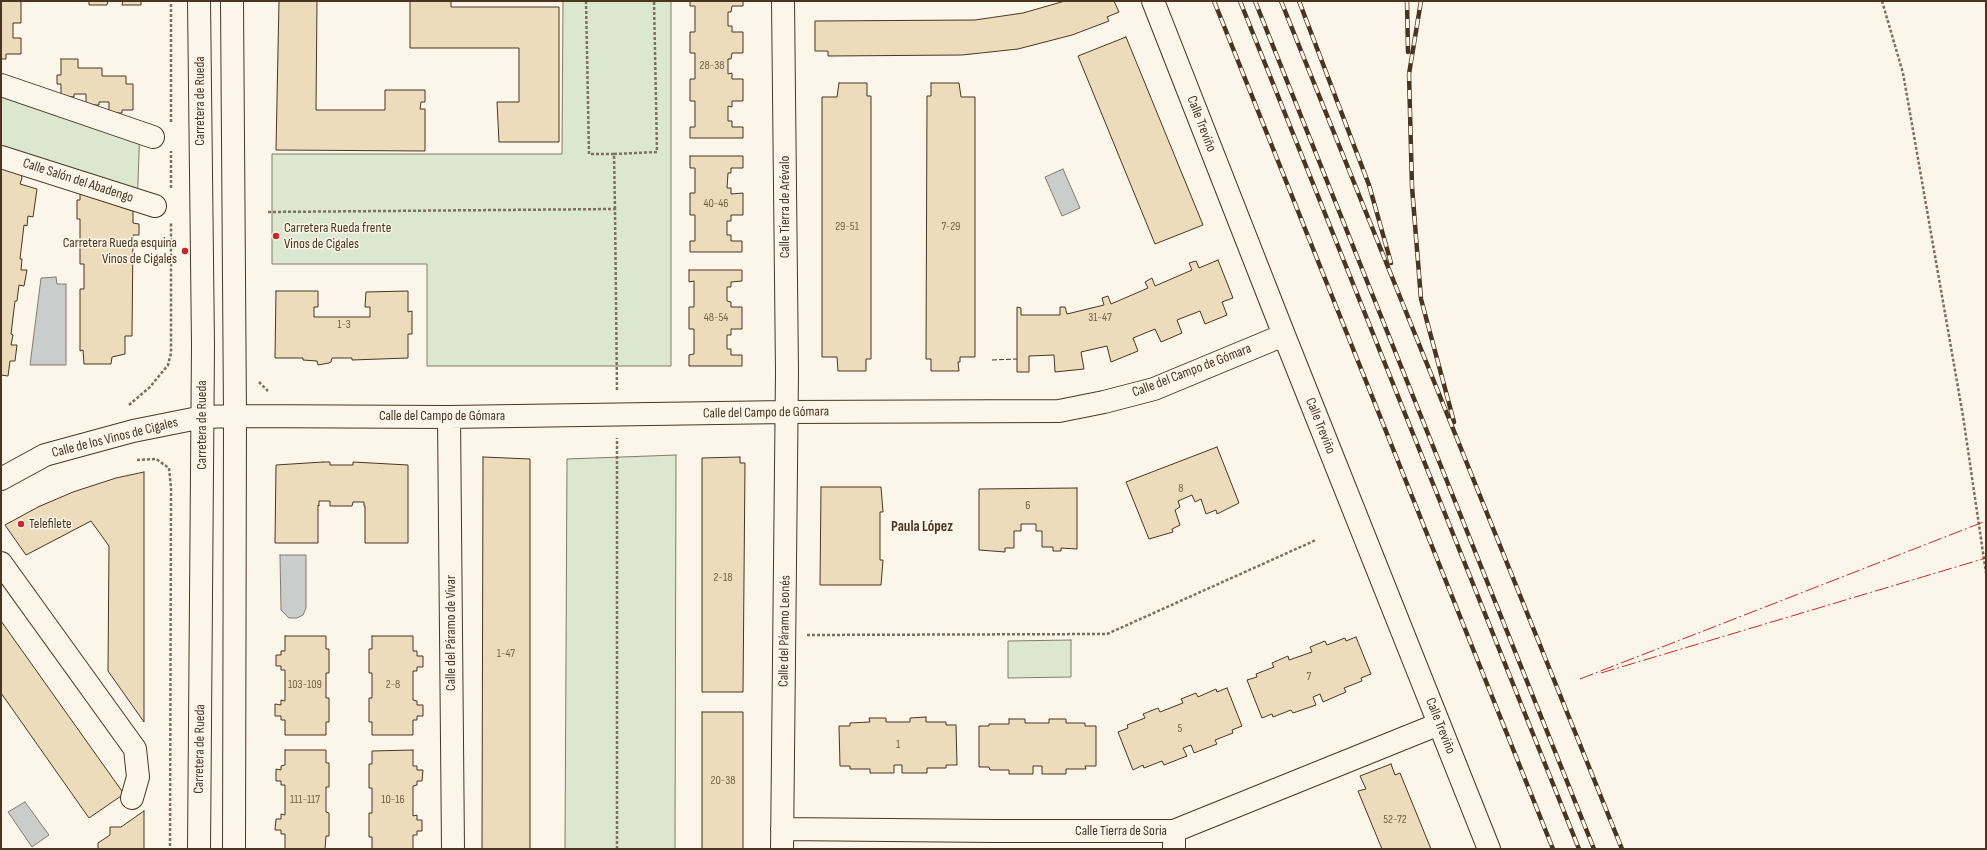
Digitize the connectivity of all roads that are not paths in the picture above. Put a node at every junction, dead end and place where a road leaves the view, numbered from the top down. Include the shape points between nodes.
1 (200, 1) edge
2 (232, 1) edge
3 (784, 1) edge
4 (1153, 1) edge
5 (1, 85) edge
6 (154, 137) dead end
7 (1, 156) edge
8 (155, 206) dead end
9 (1284, 335) junction
10 (786, 412) junction
11 (235, 416) junction
12 (203, 417) junction
13 (449, 417) junction
14 (1, 479) edge
15 (1, 563) edge
16 (1439, 724) junction
17 (132, 798) dead end
18 (782, 839) edge
19 (1174, 840) edge
20 (199, 849) edge
21 (234, 849) edge
22 (453, 849) edge
23 (1489, 849) edge

1 - 12 street, Carretera de Rueda
2 - 11 street
3 - 10 street, Calle Tierra de Arévalo
4 - 9 street, Calle Treviño
5 - 6 street
7 - 8 street, Calle Salón del Abadengo
9 - 10 street, Calle del Campo de Gómara via 1154,389 1059,411
9 - 16 street, Calle Treviño
10 - 13 street, Calle del Campo de Gómara
10 - 18 street, Calle del Páramo Leonés
11 - 12 street, Calle de los Vinos de Cigales
11 - 13 street, Calle del Campo de Gómara
11 - 21 street
12 - 14 street, Calle de los Vinos de Cigales via 133,431 45,455
12 - 20 street, Carretera de Rueda
13 - 22 street, Calle del Páramo de Vivar
15 - 17 street via 135,750 138,777
16 - 19 street, Calle Tierra de Soria
16 - 23 street, Calle Treviño
18 - 19 street, Calle Tierra de Soria via 996,832

